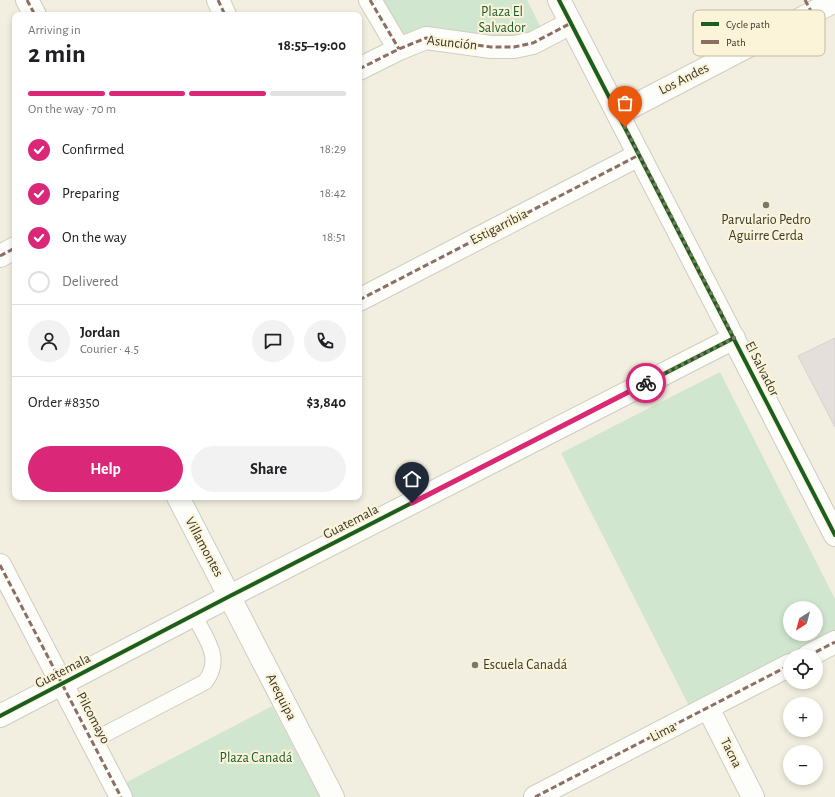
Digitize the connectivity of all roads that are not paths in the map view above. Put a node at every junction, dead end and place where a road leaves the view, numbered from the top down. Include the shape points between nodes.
1 (27, 0) edge
2 (218, 0) edge
3 (370, 0) edge
4 (559, 0) edge
5 (835, 1) edge
6 (808, 7) edge
7 (33, 12) edge
8 (224, 12) edge
9 (571, 23) junction
10 (399, 49) junction
11 (721, 56) edge
12 (362, 68) edge
13 (618, 114) junction
14 (639, 155) junction
15 (12, 250) edge
16 (0, 256) edge
17 (362, 298) edge
18 (734, 338) junction
19 (180, 500) edge
20 (835, 535) edge
21 (0, 565) edge
22 (230, 596) junction
23 (194, 615) junction
24 (835, 642) edge
25 (822, 649) edge
26 (783, 669) edge
27 (62, 683) junction
28 (708, 708) junction
29 (0, 716) edge
30 (92, 741) junction
31 (121, 797) edge
32 (333, 797) edge
33 (535, 797) edge
34 (753, 797) edge

1 - 7 street
2 - 8 street
3 - 10 street
4 - 9 street, El Salvador
5 - 6 street, Los Andes
9 - 10 street, Asunción via 533,43 514,47 461,44 426,38
9 - 13 street, El Salvador
10 - 12 street, Asunción
11 - 13 street, Los Andes
13 - 14 street, El Salvador
14 - 17 street, Estigarribia
14 - 18 street, El Salvador
15 - 16 street
18 - 20 street, El Salvador
18 - 22 street, Guatemala
19 - 22 street, Villamontes
21 - 27 street, Pilcomayo
22 - 23 street, Guatemala
22 - 32 street, Arequipa
23 - 27 street, Guatemala
23 - 30 lane via 212,652 214,660 210,676 199,686
24 - 25 street
26 - 28 street, Lima
27 - 29 street, Guatemala
27 - 30 street, Pilcomayo
28 - 33 street, Lima
28 - 34 street, Tacna
30 - 31 street, Pilcomayo

